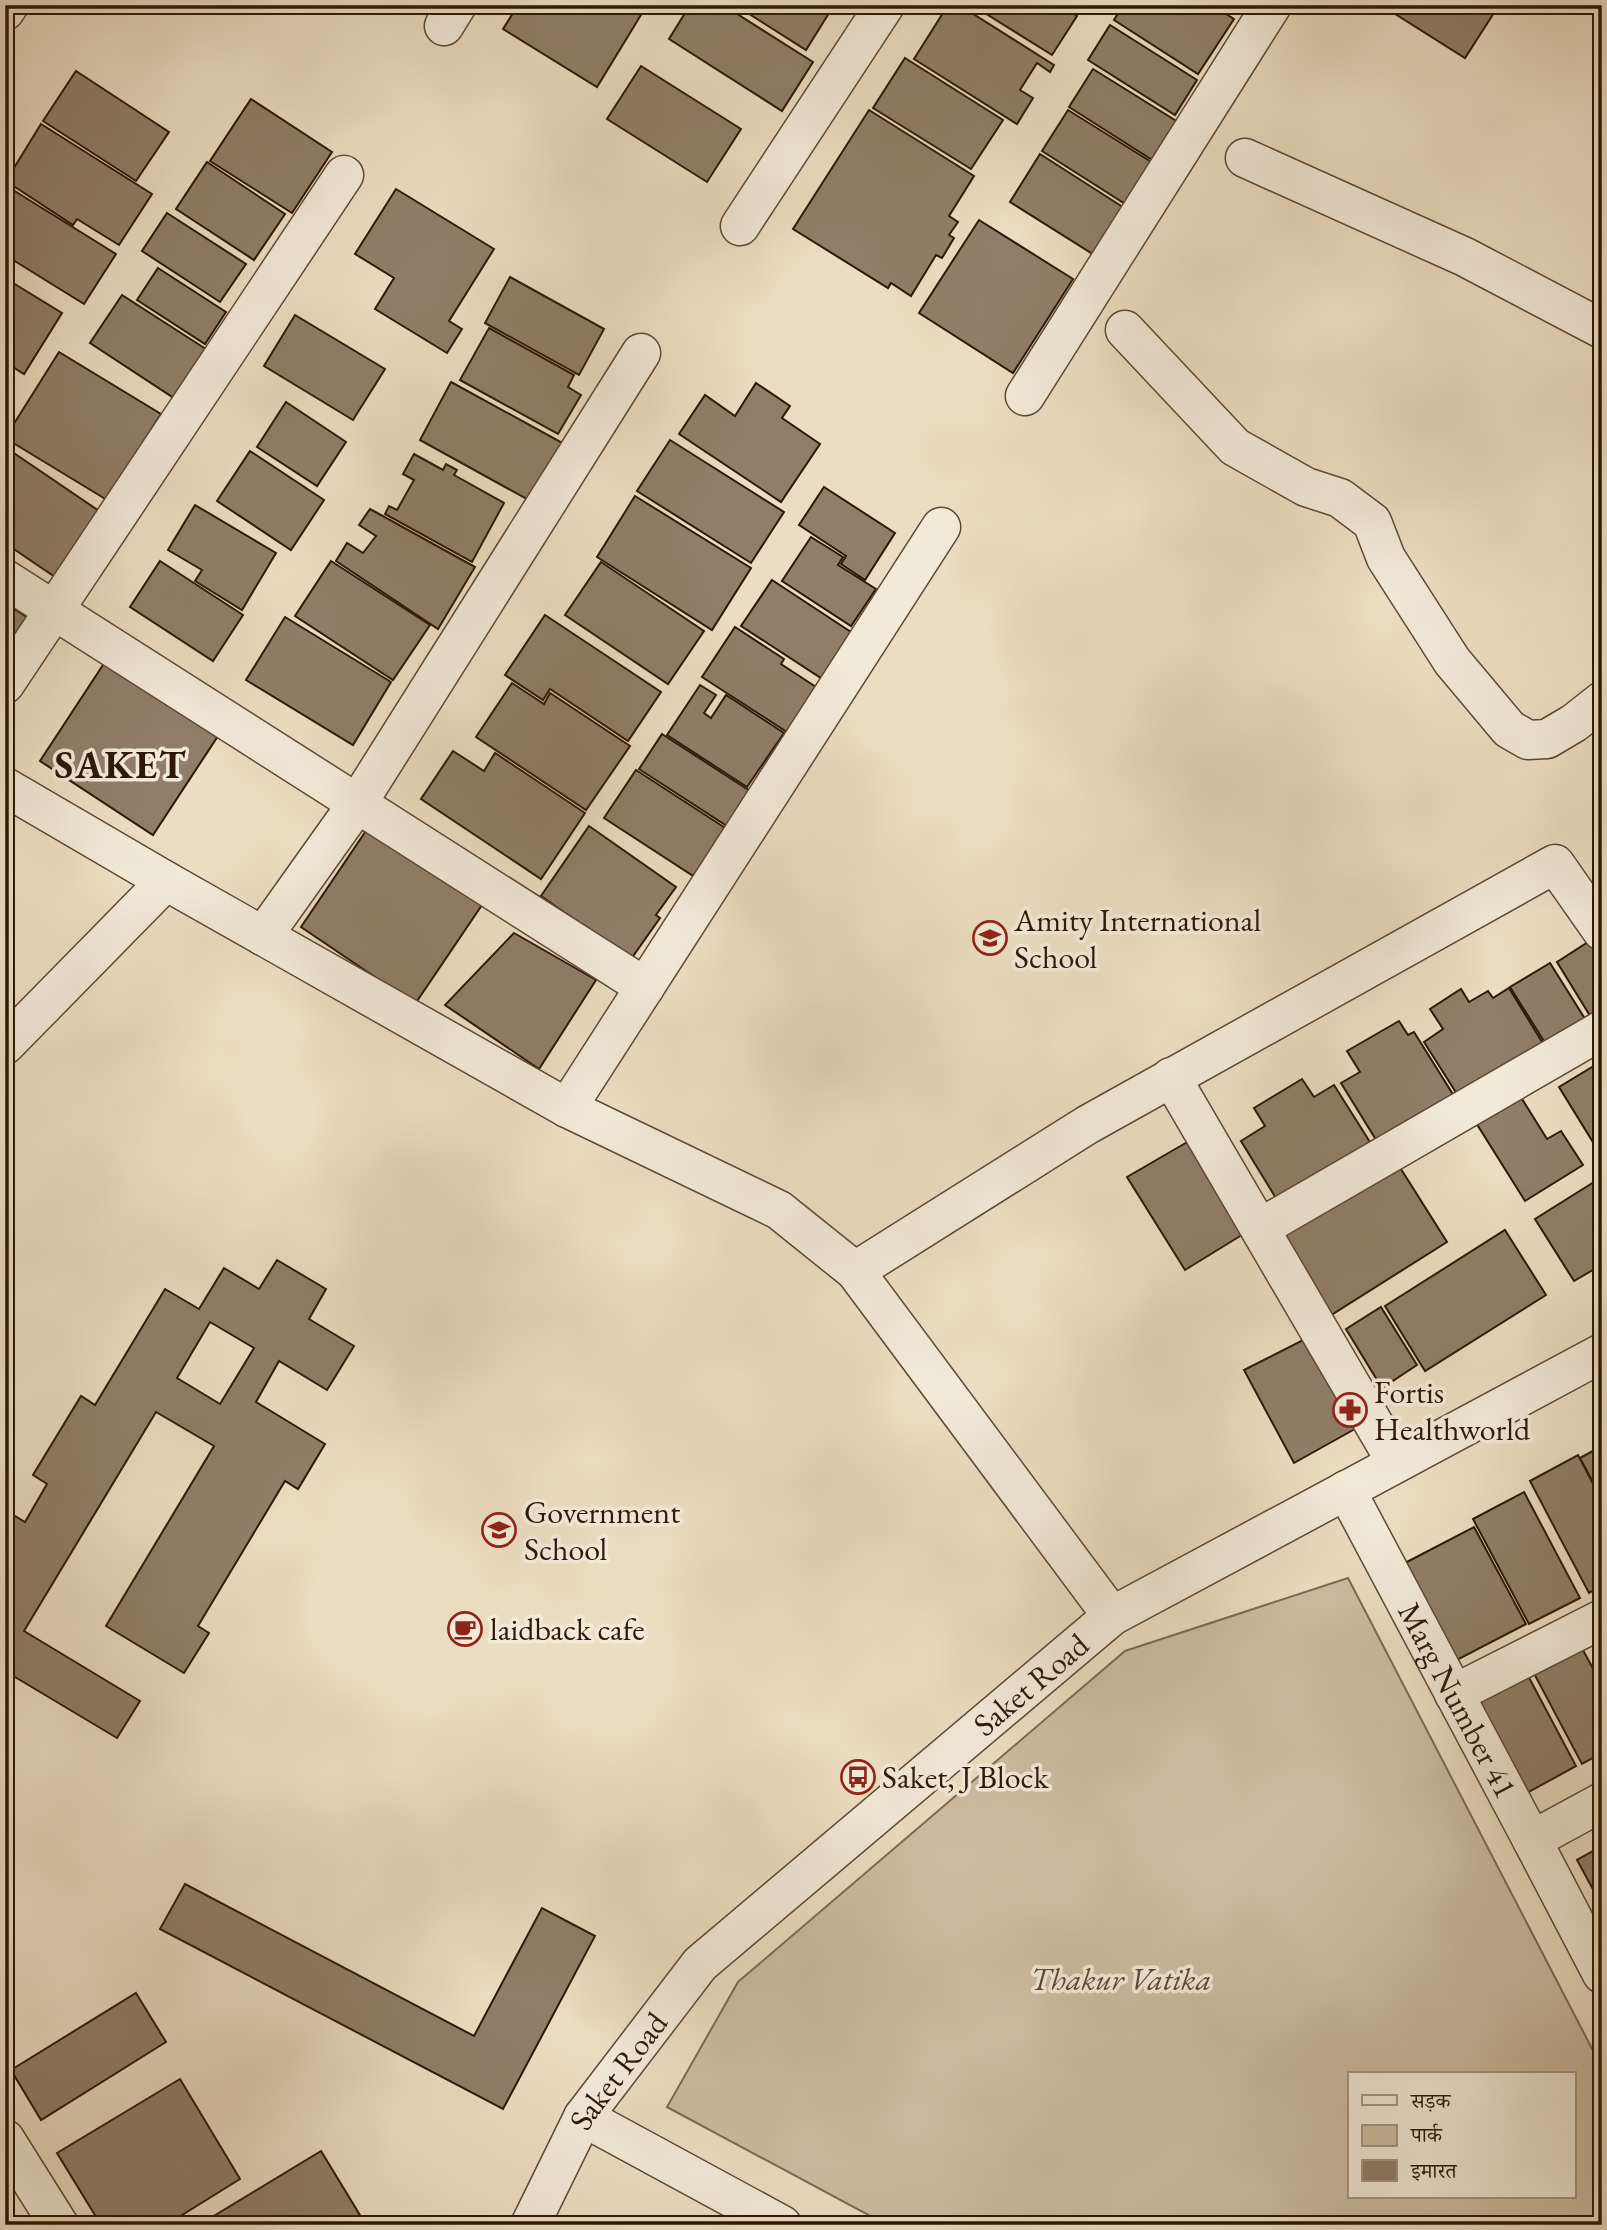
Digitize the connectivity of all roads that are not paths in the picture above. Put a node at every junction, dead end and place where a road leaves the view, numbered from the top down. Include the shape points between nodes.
1 (9, 5) edge
2 (886, 5) edge
3 (1272, 5) edge
4 (5, 11) edge
5 (1245, 158) dead end
6 (344, 175) dead end
7 (740, 226) dead end
8 (1602, 329) edge
9 (1125, 330) dead end
10 (641, 353) dead end
11 (1025, 396) dead end
12 (941, 527) dead end
13 (5, 579) edge
14 (54, 610) junction
15 (5, 684) edge
16 (1602, 701) edge
17 (5, 787) edge
18 (357, 804) junction
19 (166, 881) junction
20 (1602, 932) edge
21 (263, 936) junction
22 (645, 987) junction
23 (1602, 1030) edge
24 (5, 1045) edge
25 (1171, 1077) junction
26 (567, 1108) junction
27 (1260, 1228) junction
28 (855, 1271) junction
29 (1602, 1353) edge
30 (1396, 1462) junction
31 (1346, 1490) junction
32 (1112, 1616) junction
33 (1602, 1619) edge
34 (1454, 1694) junction
35 (1602, 1802) edge
36 (1532, 1840) junction
37 (1602, 1975) edge
38 (583, 2117) junction
39 (5, 2139) edge
40 (59, 2225) edge
41 (530, 2225) edge
42 (782, 2225) edge

1 - 4 street
2 - 7 street
3 - 11 street
5 - 8 street via 1465,257
6 - 14 street
9 - 16 street via 1234,447 1306,487 1340,498 1372,522 1386,558 1452,661 1509,729 1528,740 1547,739
10 - 18 street
12 - 22 street
13 - 14 street
14 - 15 street
14 - 18 street
17 - 19 street
18 - 21 street
18 - 22 street
19 - 21 street
19 - 24 street
20 - 25 street via 1555,864
21 - 26 street
22 - 26 street
23 - 27 street
25 - 27 street
25 - 28 street
26 - 28 street via 779,1210
27 - 30 street
28 - 32 street
29 - 30 street, Saket Road
30 - 31 street, Saket Road
31 - 32 street, Saket Road
31 - 34 street, Marg Number 41
32 - 38 street, Saket Road via 700,1964
33 - 34 street
34 - 36 street, Marg Number 41
35 - 36 street
36 - 37 street, Marg Number 41
38 - 41 street, Saket Road
38 - 42 street
39 - 40 street

